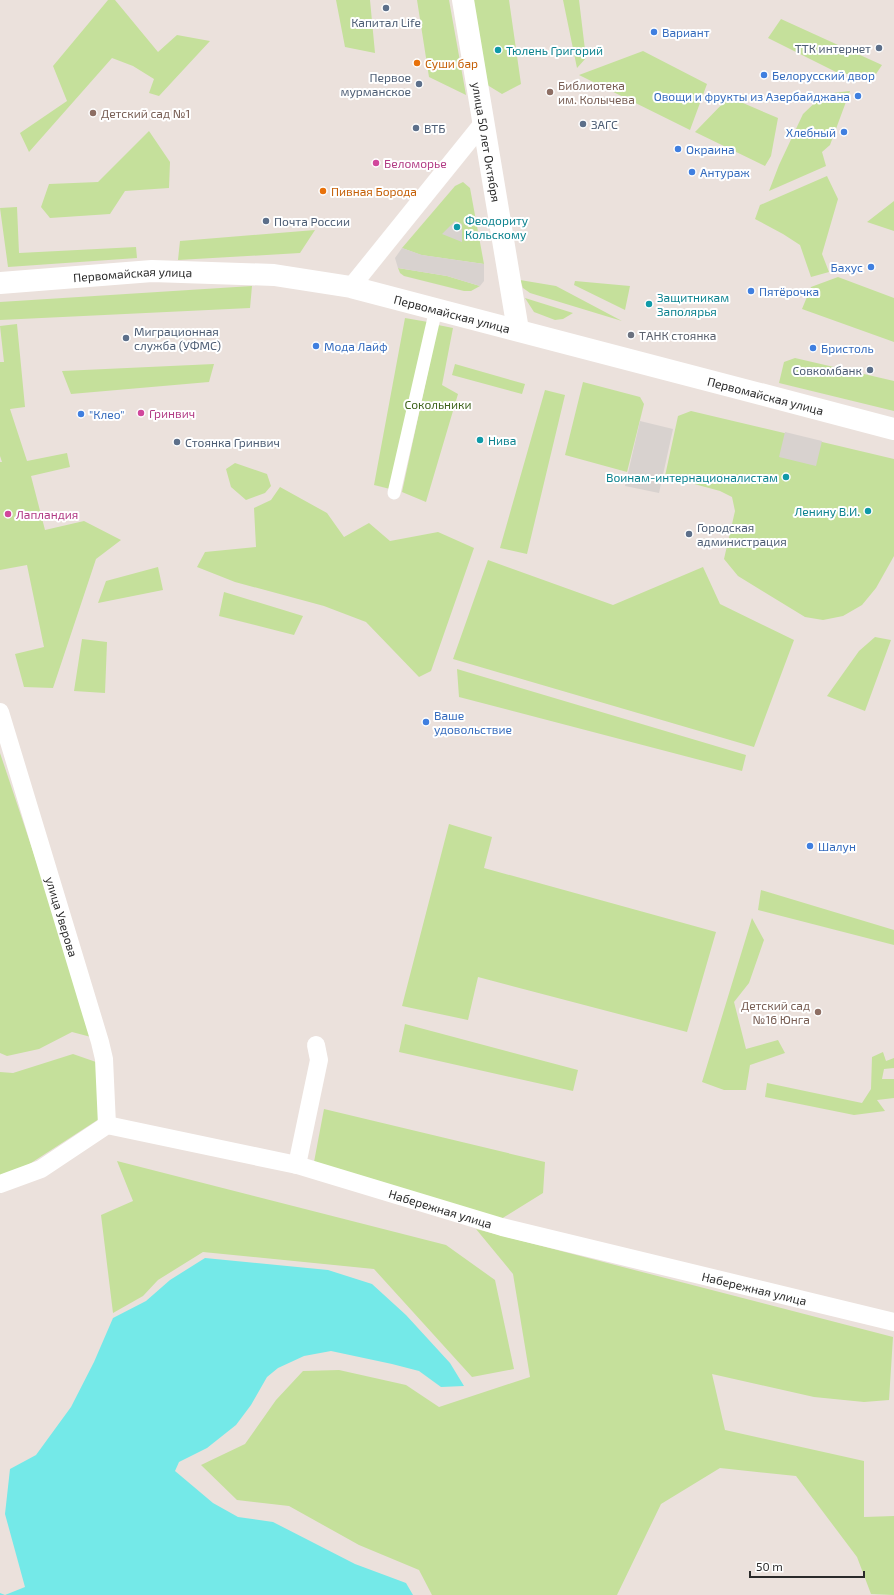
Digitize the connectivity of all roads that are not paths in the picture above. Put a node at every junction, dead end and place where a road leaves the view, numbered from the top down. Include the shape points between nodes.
1 (463, 0) edge
2 (484, 122) junction
3 (0, 284) edge
4 (351, 286) junction
5 (436, 309) junction
6 (518, 330) junction
7 (894, 429) edge
8 (394, 493) dead end
9 (0, 712) edge
10 (316, 1045) dead end
11 (106, 1125) junction
12 (297, 1165) junction
13 (0, 1184) edge
14 (894, 1322) edge

1 - 2 main road, улица 50 лет Октября
2 - 4 street
2 - 6 main road, улица 50 лет Октября
3 - 4 main road, Первомайская улица via 152,271 274,275
4 - 5 main road, Первомайская улица
5 - 6 main road, Первомайская улица
5 - 8 street
6 - 7 main road, Первомайская улица
9 - 11 street, улица Уверова via 100,1042 104,1059
10 - 12 street via 319,1060
11 - 12 street, Набережная улица
11 - 13 street via 41,1169
12 - 14 street, Набережная улица via 502,1228

